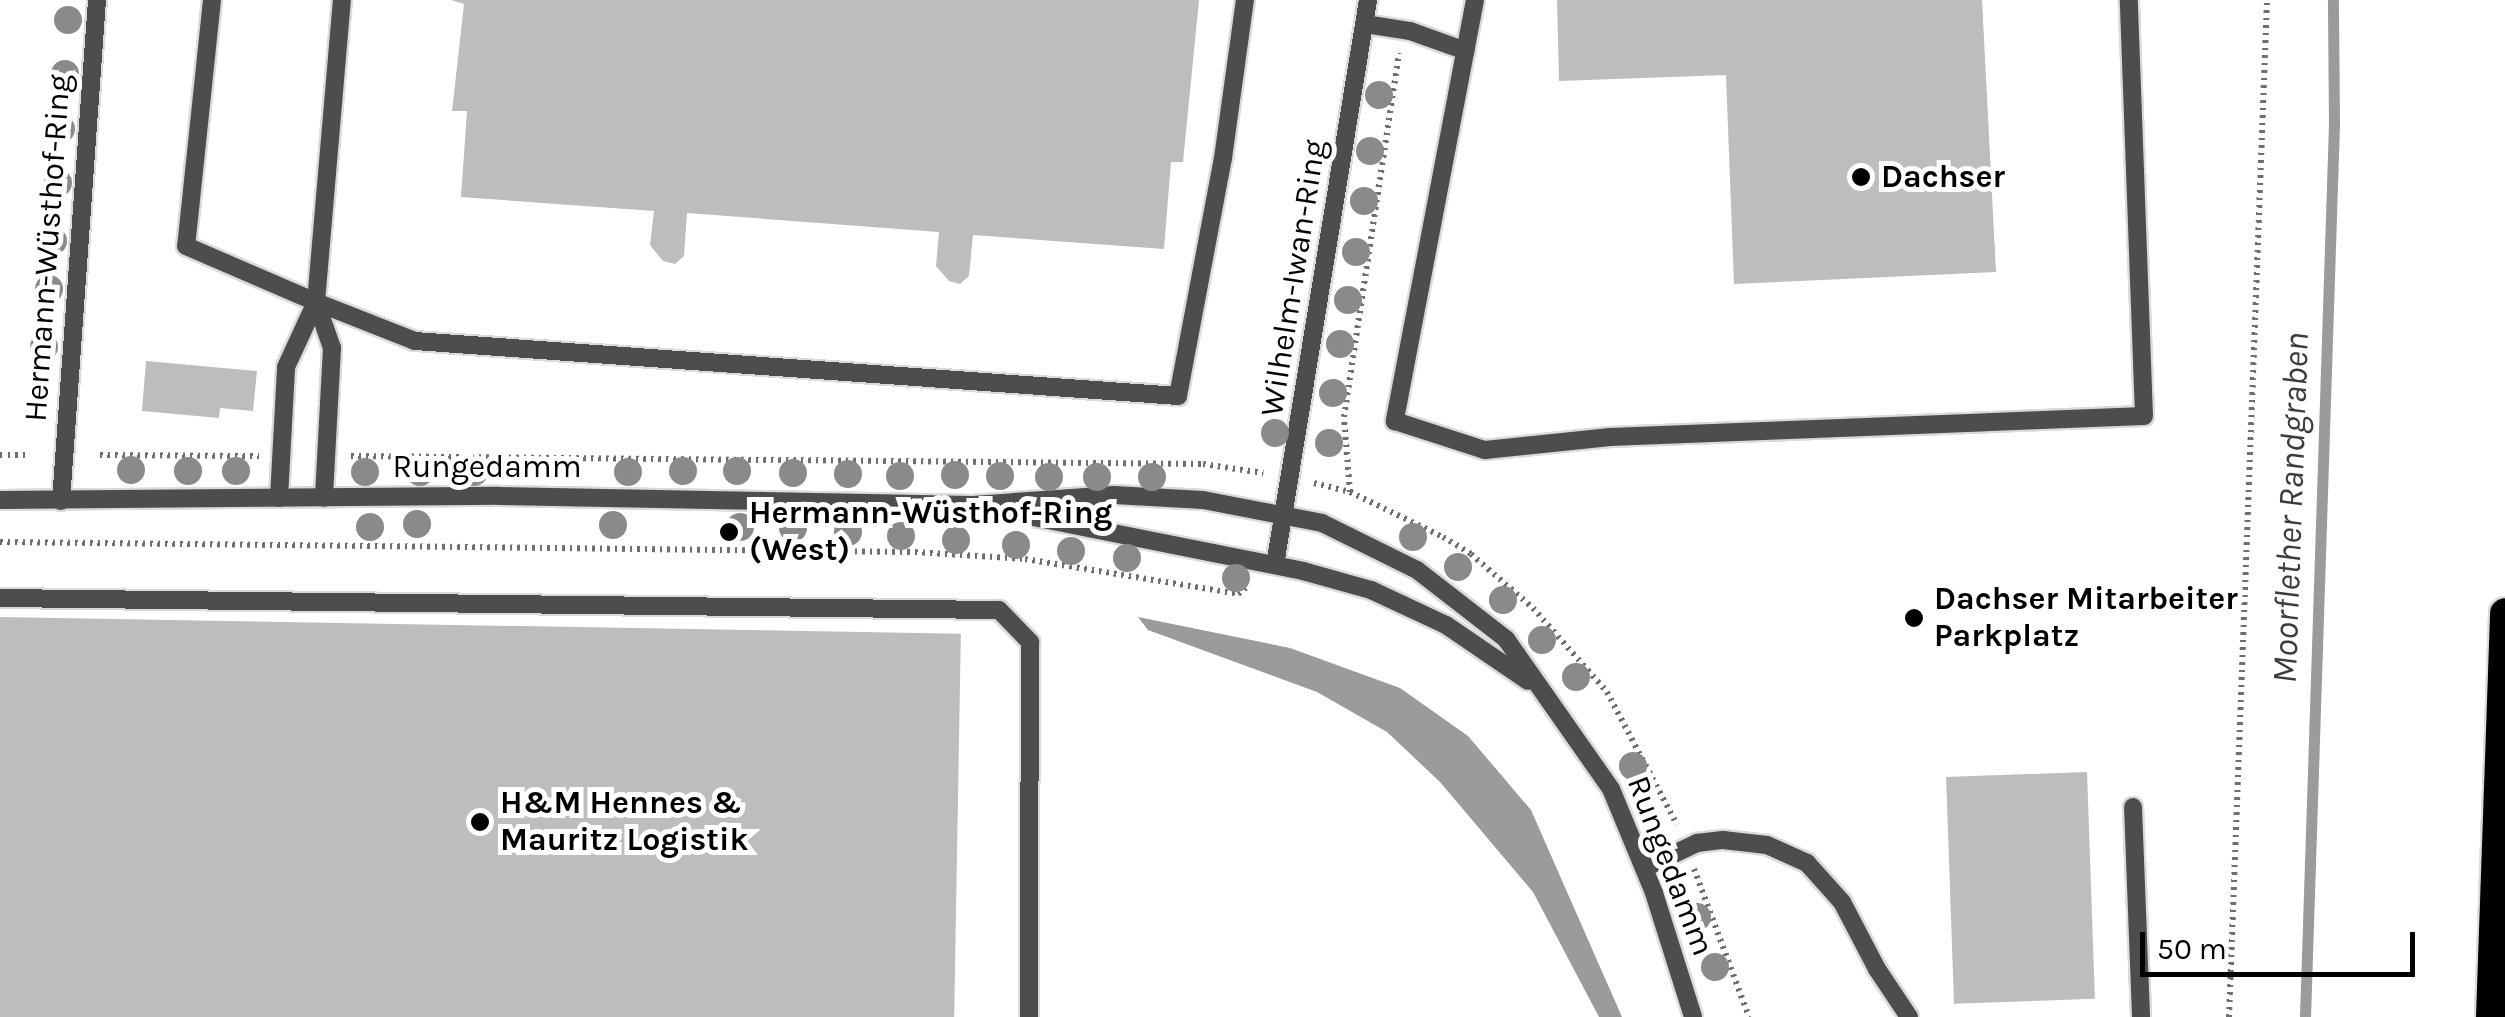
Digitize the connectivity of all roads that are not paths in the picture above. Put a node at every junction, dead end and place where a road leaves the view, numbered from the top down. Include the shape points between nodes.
1 (97, 0) edge
2 (212, 0) edge
3 (342, 0) edge
4 (1245, 0) edge
5 (1368, 0) edge
6 (1475, 0) edge
7 (2128, 0) edge
8 (1364, 24) junction
9 (1466, 51) junction
10 (316, 302) junction
11 (279, 498) junction
12 (324, 498) junction
13 (0, 500) edge
14 (61, 500) junction
15 (973, 505) junction
16 (1286, 513) junction
17 (1276, 566) junction
18 (0, 598) edge
19 (2505, 613) edge
20 (1546, 694) junction
21 (2133, 806) dead end
22 (1644, 868) junction
23 (1029, 1017) edge
24 (1694, 1017) edge
25 (1909, 1017) edge
26 (2141, 1017) edge
27 (2490, 1017) edge

1 - 14 street, Hermann-Wüsthof-Ring
2 - 10 street via 186,246
3 - 10 street
4 - 10 street via 1224,158 1178,396 414,341
5 - 8 street, Wilhelm-Iwan-Ring
6 - 9 street
7 - 9 street via 2144,416 1610,437 1485,450 1395,421
8 - 9 street
8 - 16 street, Wilhelm-Iwan-Ring
10 - 11 street via 286,367
10 - 12 street via 332,348
11 - 12 street, Rungedamm
11 - 14 street, Rungedamm
12 - 15 street, Rungedamm
13 - 14 street, Rungedamm
15 - 16 street, Rungedamm via 1071,495 1158,496
15 - 17 street, Rungedamm
16 - 17 street, Wilhelm-Iwan-Ring
16 - 20 street, Rungedamm via 1369,544 1462,600 1506,639
17 - 20 street, Rungedamm via 1372,590 1446,625
18 - 23 street via 999,610 1030,642
19 - 27 highway
20 - 22 street, Rungedamm via 1611,789
21 - 26 street
22 - 24 street, Rungedamm
22 - 25 street via 1723,840 1767,844 1808,863 1842,902

